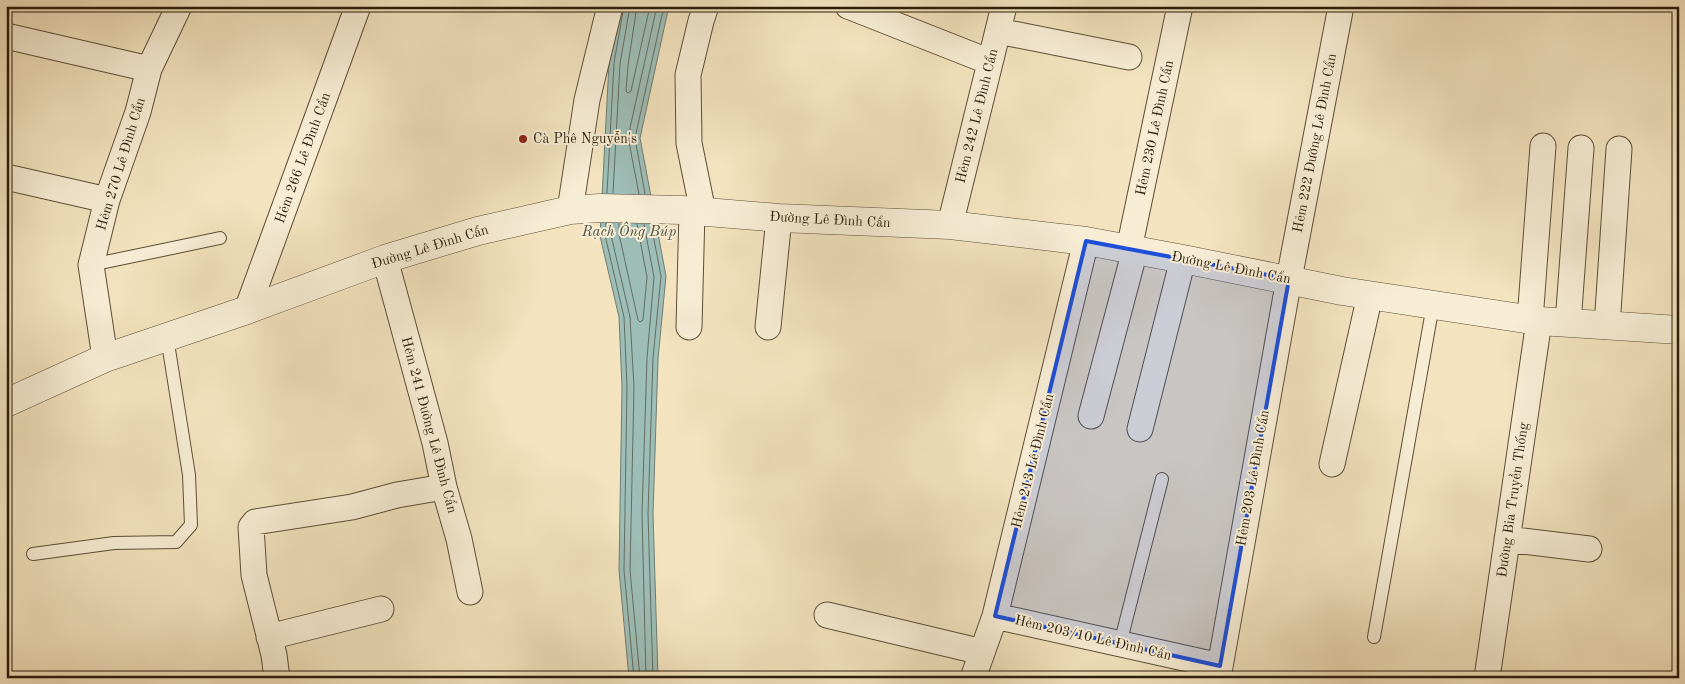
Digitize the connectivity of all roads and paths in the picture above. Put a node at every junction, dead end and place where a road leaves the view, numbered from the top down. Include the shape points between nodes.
1 (179, 6) edge
2 (358, 6) edge
3 (610, 6) edge
4 (706, 6) edge
5 (848, 6) edge
6 (1004, 6) edge
7 (1180, 6) edge
8 (1341, 6) edge
9 (998, 31) junction
10 (6, 36) edge
11 (1129, 56) dead end
12 (990, 62) junction
13 (149, 69) junction
14 (1543, 146) dead end
15 (1581, 148) dead end
16 (1619, 149) dead end
17 (6, 177) edge
18 (107, 200) junction
19 (570, 210) junction
20 (693, 211) junction
21 (779, 218) junction
22 (950, 225) junction
23 (220, 238) dead end
24 (1086, 241) junction
25 (1132, 249) junction
26 (385, 259) junction
27 (1184, 259) junction
28 (91, 265) junction
29 (1289, 279) junction
30 (1370, 295) junction
31 (1432, 304) junction
32 (247, 310) junction
33 (1535, 321) junction
34 (1568, 323) junction
35 (1607, 326) junction
36 (689, 327) dead end
37 (768, 327) dead end
38 (1679, 330) edge
39 (167, 337) junction
40 (105, 358) junction
41 (6, 403) edge
42 (1091, 416) dead end
43 (1140, 430) dead end
44 (1332, 464) dead end
45 (1162, 479) dead end
46 (444, 487) junction
47 (1507, 539) junction
48 (1590, 549) dead end
49 (33, 554) dead end
50 (470, 592) dead end
51 (381, 610) dead end
52 (827, 615) dead end
53 (996, 616) junction
54 (269, 636) junction
55 (1374, 637) dead end
56 (1120, 644) junction
57 (982, 652) junction
58 (1219, 672) edge
59 (277, 678) edge
60 (973, 678) edge
61 (1487, 678) edge

1 - 13 street, Hẻm 270 Lê Đình Cẩn
2 - 32 street, Hẻm 266 Lê Đình Cẩn
3 - 19 street via 587,100
4 - 20 street via 688,75
5 - 12 street
6 - 9 street, Hẻm 242 Lê Đình Cẩn
7 - 25 street, Hẻm 230 Lê Đình Cẩn
8 - 29 street, Hẻm 222 Đường Lê Đình Cẩn
9 - 11 street
9 - 12 street, Hẻm 242 Lê Đình Cẩn
10 - 13 street
12 - 22 street, Hẻm 242 Lê Đình Cẩn
13 - 18 street, Hẻm 270 Lê Đình Cẩn via 138,112
14 - 33 street, Đường Bia Truyền Thống
15 - 34 street
16 - 35 street
17 - 18 street
18 - 28 street, Hẻm 270 Lê Đình Cẩn
19 - 20 street, Đường Lê Đình Cẩn
19 - 26 street, Đường Lê Đình Cẩn via 478,231
20 - 21 street, Đường Lê Đình Cẩn
20 - 36 street
21 - 22 street, Đường Lê Đình Cẩn
21 - 37 street
22 - 24 street, Đường Lê Đình Cẩn
23 - 28 lane
24 - 25 street, Đường Lê Đình Cẩn
24 - 53 street, Hẻm 213 Lê Đình Cẩn
25 - 27 street, Đường Lê Đình Cẩn
25 - 42 street, Hẻm 230 Lê Đình Cẩn
26 - 32 street, Đường Lê Đình Cẩn
26 - 46 street, Hẻm 241 Đường Lê Đình Cẩn
27 - 29 street, Đường Lê Đình Cẩn
27 - 43 street
28 - 40 street, Hẻm 270 Lê Đình Cẩn
29 - 30 street, Đường Lê Đình Cẩn
29 - 58 street, Hẻm 203 Lê Đình Cẩn
30 - 31 street, Đường Lê Đình Cẩn
30 - 44 street
31 - 33 street, Đường Lê Đình Cẩn
31 - 55 lane
32 - 39 street, Đường Lê Đình Cẩn
33 - 34 street, Đường Lê Đình Cẩn
33 - 47 street, Đường Bia Truyền Thống
34 - 35 street, Đường Lê Đình Cẩn
35 - 38 street, Đường Lê Đình Cẩn
39 - 40 street, Đường Lê Đình Cẩn
39 - 49 lane via 189,475 191,524 176,542 114,543
40 - 41 street, Đường Lê Đình Cẩn
45 - 56 lane
46 - 50 street, Hẻm 241 Đường Lê Đình Cẩn
46 - 54 street via 352,507 256,522 250,531 254,575
47 - 48 street
47 - 61 street, Đường Bia Truyền Thống
51 - 54 street
52 - 57 street
53 - 56 street, Hẻm 203/10 Lê Đình Cẩn
53 - 57 street, Hẻm 213 Lê Đình Cẩn
54 - 59 street
56 - 58 street, Hẻm 203/10 Lê Đình Cẩn
57 - 60 street, Hẻm 213 Lê Đình Cẩn

